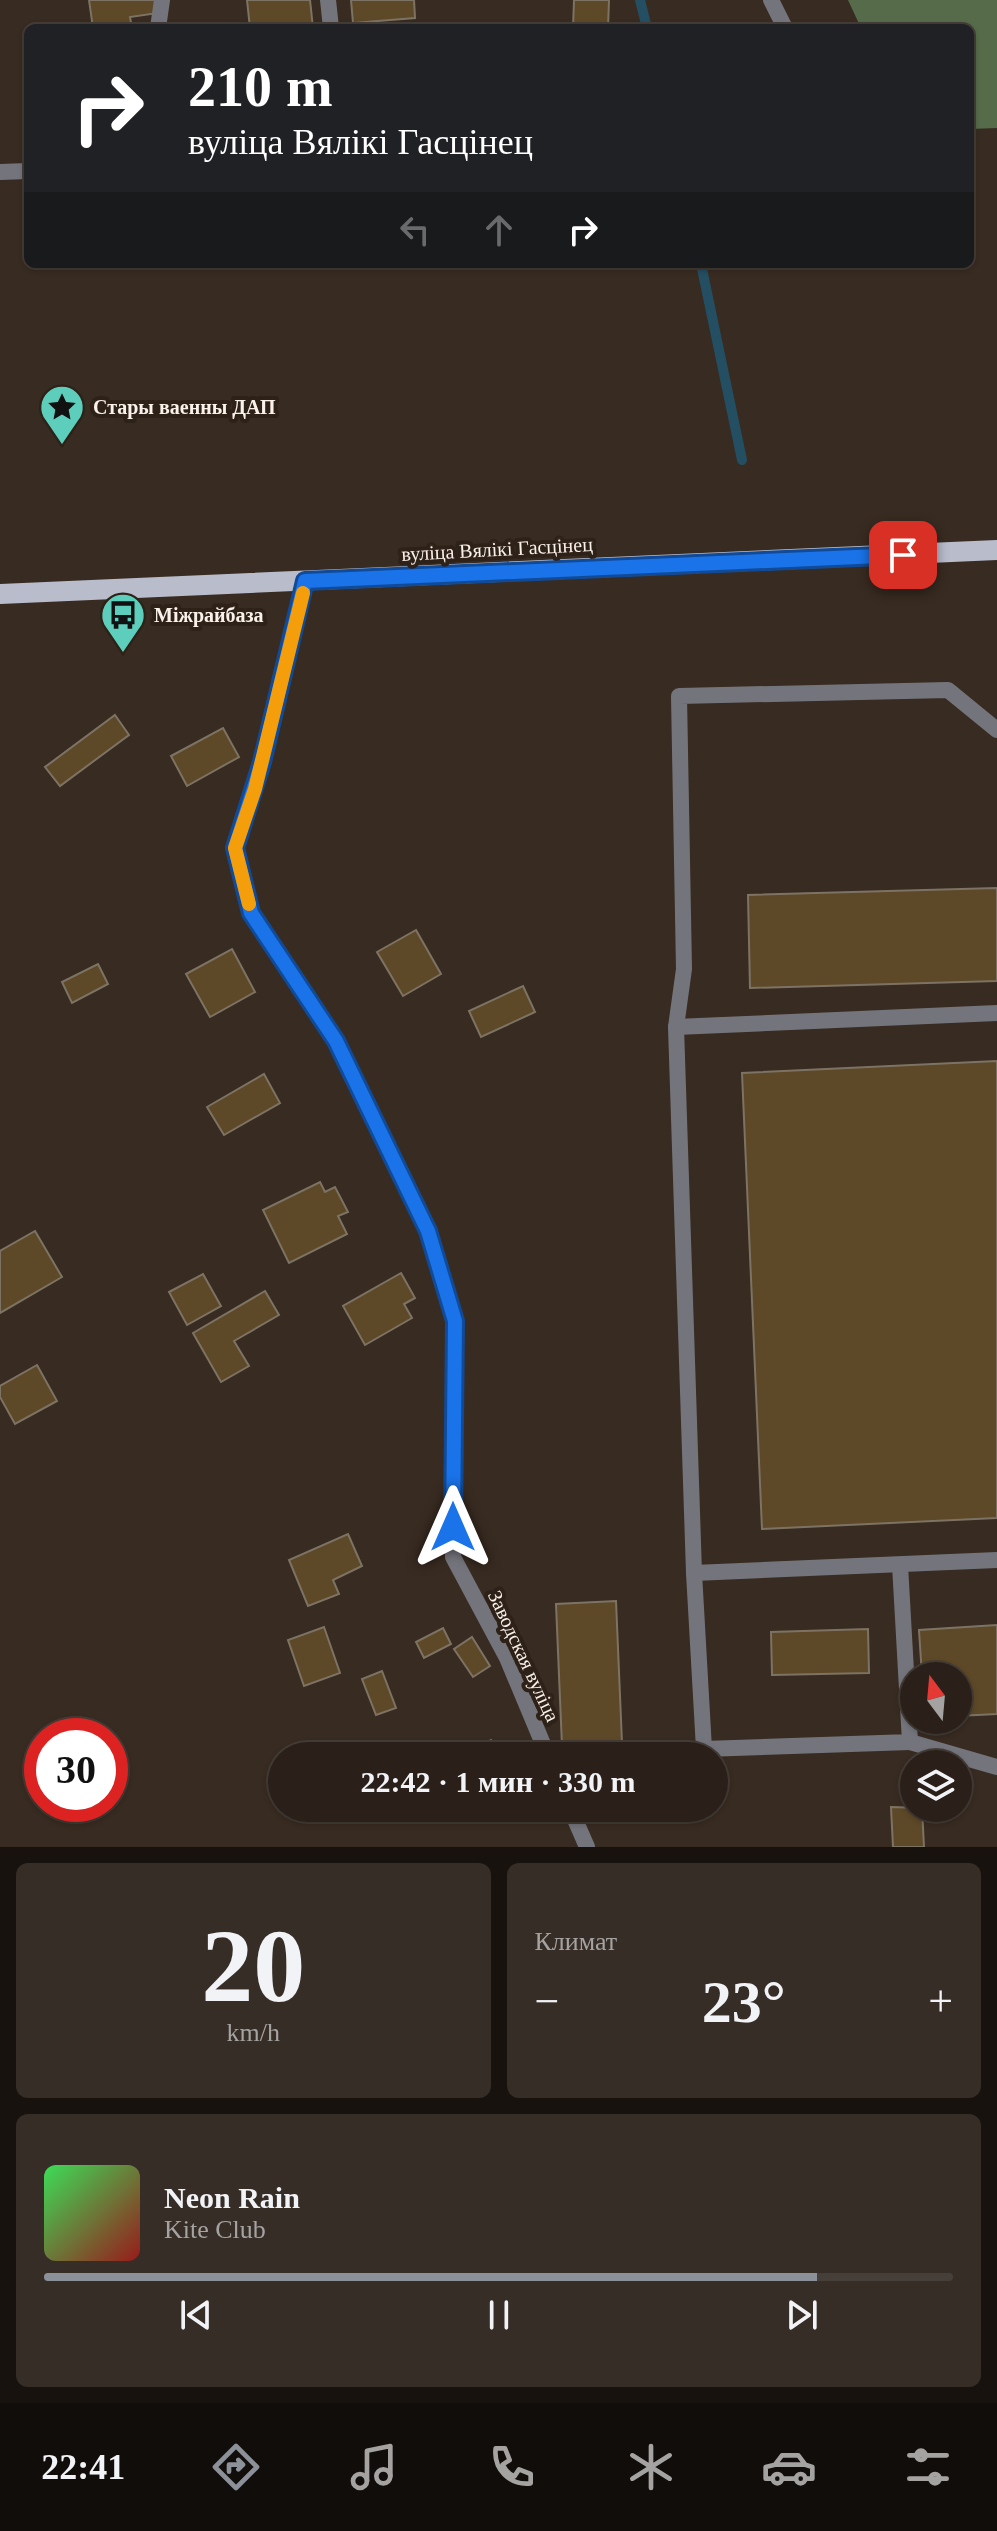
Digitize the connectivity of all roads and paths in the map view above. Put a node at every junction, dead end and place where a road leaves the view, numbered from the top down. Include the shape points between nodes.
1 (162, 0) edge
2 (328, 0) edge
3 (771, 0) edge
4 (159, 24) edge
5 (331, 24) edge
6 (783, 24) edge
7 (24, 171) edge
8 (0, 172) edge
9 (997, 550) edge
10 (305, 581) junction
11 (0, 594) edge
12 (997, 730) edge
13 (997, 1013) edge
14 (676, 1027) junction
15 (997, 1560) edge
16 (900, 1565) junction
17 (694, 1573) junction
18 (542, 1742) edge
19 (910, 1742) junction
20 (997, 1767) edge
21 (576, 1822) edge
22 (587, 1847) edge

1 - 4 street
2 - 5 street
3 - 6 street
7 - 8 street
9 - 10 main road, вуліца Вялікі Гасцінец
10 - 11 main road, вуліца Вялікі Гасцінец
10 - 18 street, Заводская вуліца via 259,774 235,848 251,913 336,1041 428,1231 455,1321 453,1557 507,1658
12 - 14 street via 948,690 679,696 684,969
13 - 14 street
14 - 17 street
15 - 16 street
16 - 17 street
16 - 19 street
17 - 19 street via 704,1749
19 - 20 street
21 - 22 street

